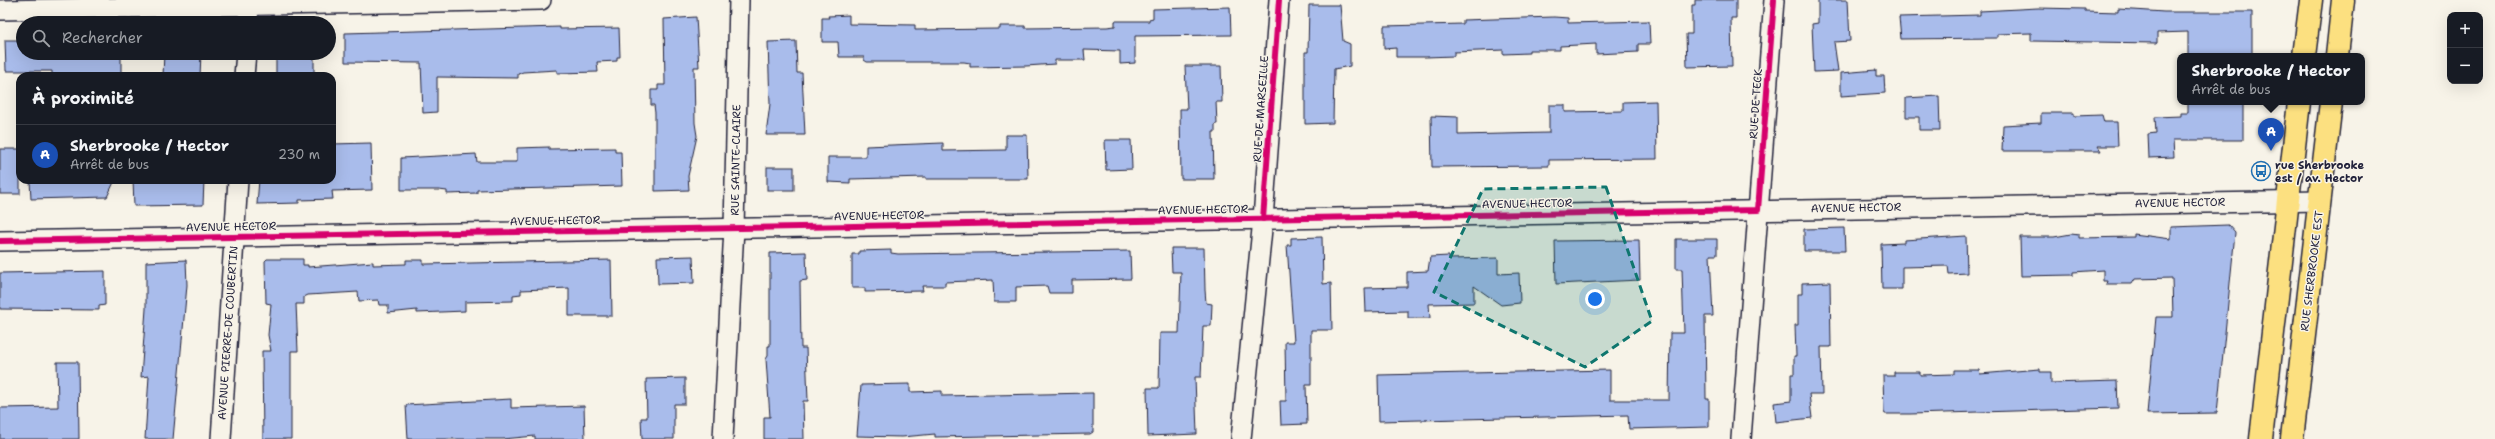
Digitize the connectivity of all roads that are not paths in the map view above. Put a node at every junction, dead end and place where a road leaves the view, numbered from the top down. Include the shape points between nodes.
1 (541, 0) edge
2 (740, 0) edge
3 (1279, 0) edge
4 (1774, 0) edge
5 (2310, 0) edge
6 (2343, 0) edge
7 (0, 10) edge
8 (248, 10) edge
9 (2304, 53) edge
10 (2337, 53) edge
11 (245, 60) edge
12 (244, 72) edge
13 (2299, 105) edge
14 (2331, 105) edge
15 (238, 184) edge
16 (2320, 201) junction
17 (2288, 202) junction
18 (1758, 210) junction
19 (1263, 219) junction
20 (734, 228) junction
21 (234, 237) junction
22 (0, 240) edge
23 (222, 439) edge
24 (723, 439) edge
25 (1241, 439) edge
26 (1741, 439) edge
27 (2261, 439) edge
28 (2292, 439) edge

1 - 8 street
2 - 20 street, RUE SAINTE-CLAIRE
3 - 19 street, RUE DE MARSEILLE
4 - 18 street, RUE DE TECK
5 - 9 main road
6 - 10 main road
7 - 8 street
11 - 12 street
13 - 17 main road
14 - 16 main road, RUE SHERBROOKE EST
15 - 21 street, AVENUE PIERRE-DE COUBERTIN
16 - 17 street, AVENUE HECTOR
16 - 28 main road, RUE SHERBROOKE EST
17 - 18 street, AVENUE HECTOR
17 - 27 main road
18 - 19 street, AVENUE HECTOR
18 - 26 street, RUE DE TECK
19 - 20 street, AVENUE HECTOR
19 - 25 street, RUE DE MARSEILLE
20 - 21 street, AVENUE HECTOR
20 - 24 street, RUE SAINTE-CLAIRE
21 - 22 street, AVENUE HECTOR
21 - 23 street, AVENUE PIERRE-DE COUBERTIN

